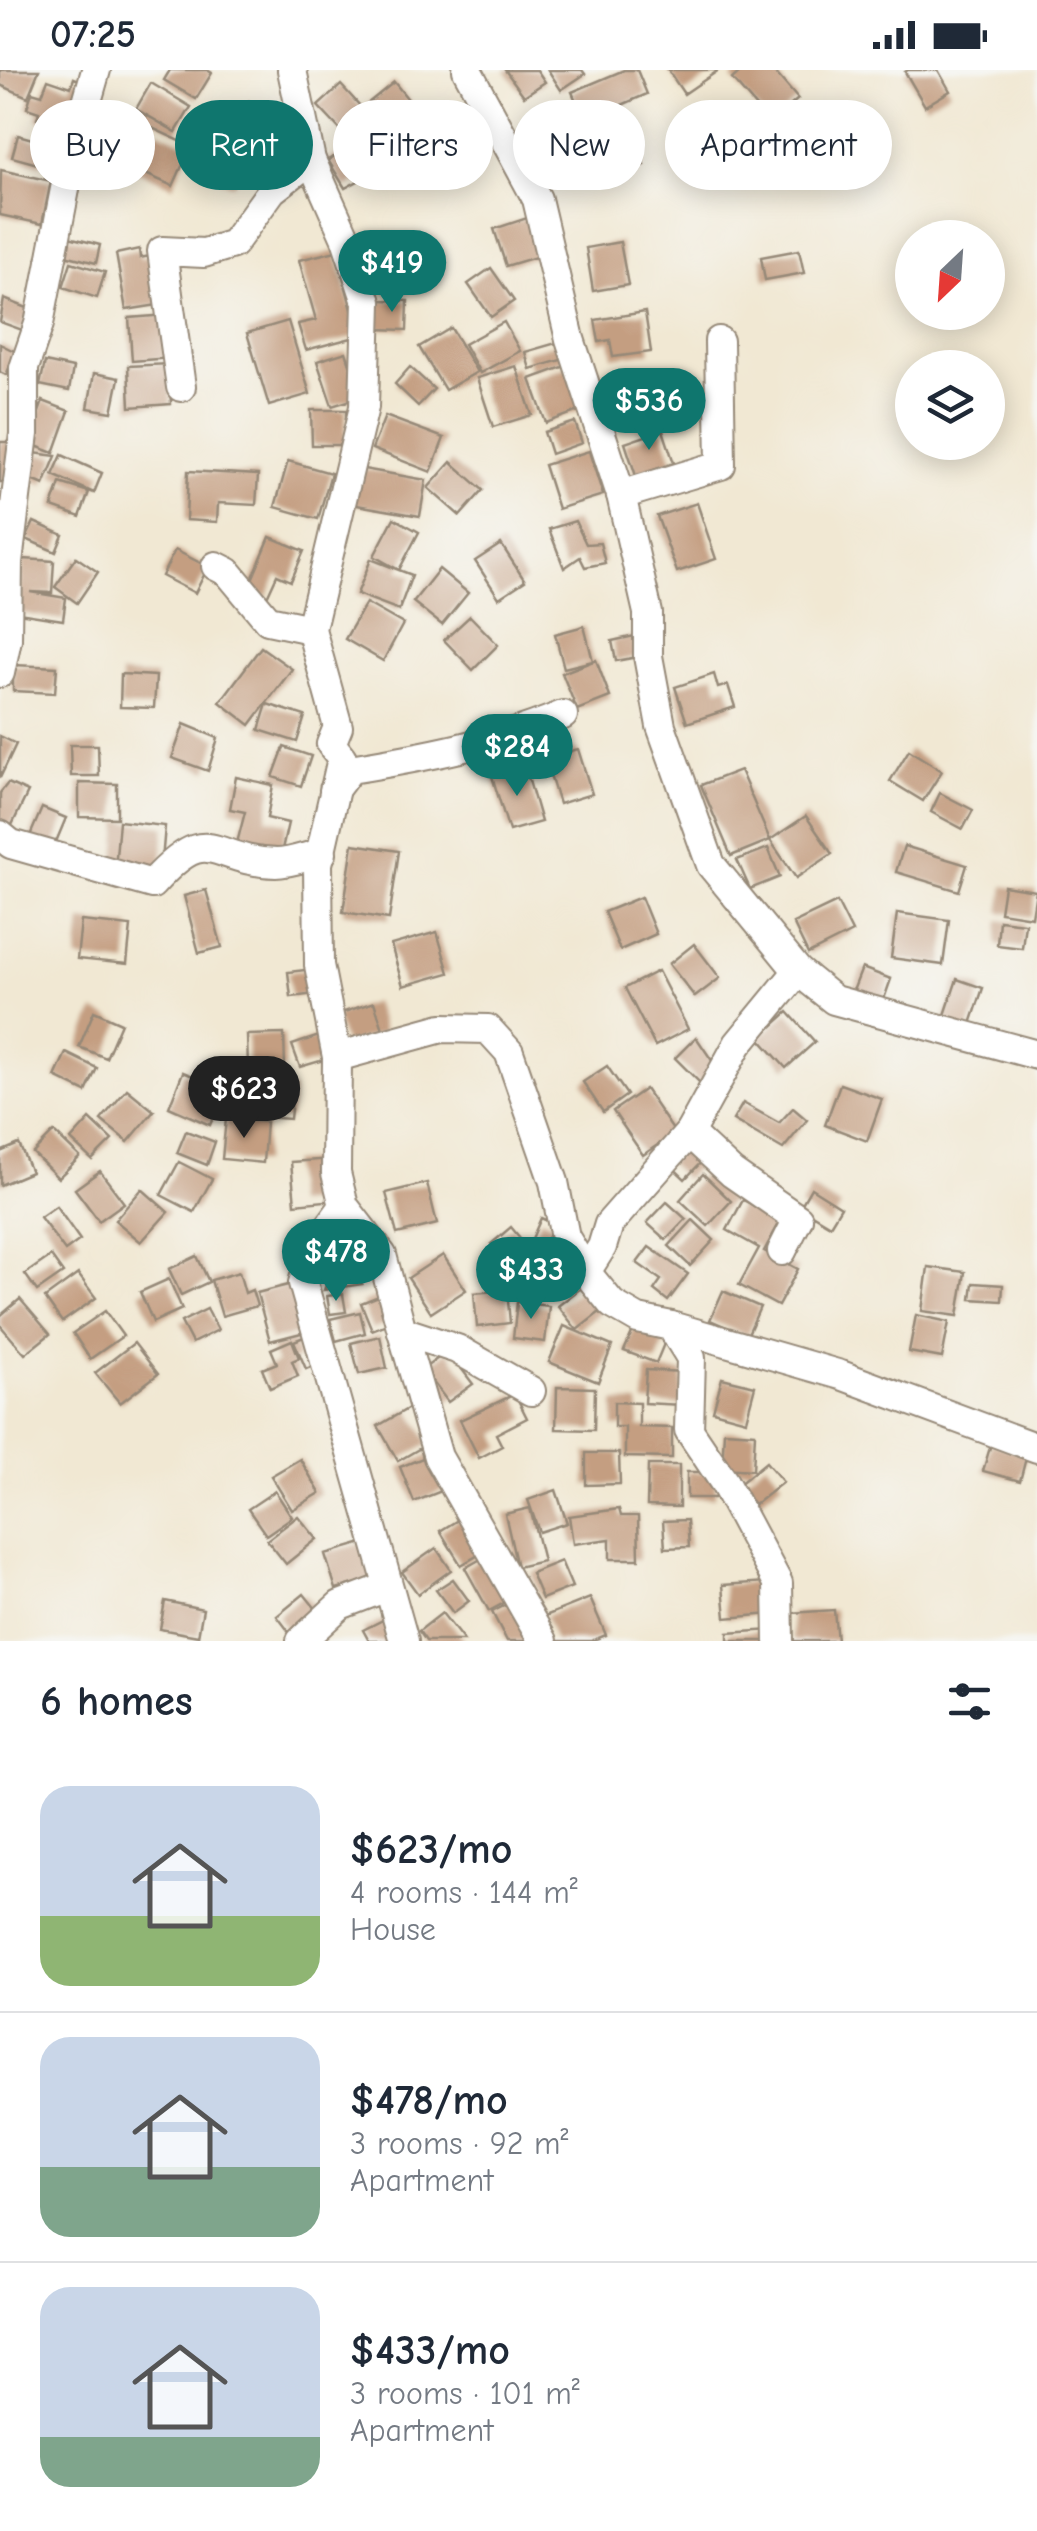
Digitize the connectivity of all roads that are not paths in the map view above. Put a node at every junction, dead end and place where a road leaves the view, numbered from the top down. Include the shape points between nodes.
1 (96, 70) edge
2 (292, 70) edge
3 (467, 70) edge
4 (298, 100) edge
5 (313, 167) edge
6 (272, 190) edge
7 (719, 341) dead end
8 (181, 387) dead end
9 (621, 496) junction
10 (216, 566) dead end
11 (311, 629) junction
12 (0, 673) edge
13 (563, 716) dead end
14 (334, 790) junction
15 (0, 835) edge
16 (322, 852) junction
17 (798, 971) junction
18 (1037, 1055) edge
19 (337, 1057) junction
20 (689, 1134) junction
21 (344, 1206) junction
22 (782, 1251) dead end
23 (586, 1272) junction
24 (671, 1326) junction
25 (402, 1330) junction
26 (532, 1391) dead end
27 (1037, 1448) edge
28 (387, 1587) junction
29 (301, 1641) edge
30 (404, 1641) edge
31 (543, 1641) edge
32 (779, 1641) edge

1 - 12 street via 24,368 24,434
2 - 4 street
3 - 9 street via 536,198 570,338
5 - 11 street via 367,302 364,407
6 - 8 street via 233,244 204,253 162,252
7 - 9 street via 721,465
9 - 17 street via 648,614 661,726 711,866
10 - 11 street via 268,620
11 - 14 street via 338,727 331,744 342,758
13 - 14 street via 457,750 350,769
14 - 16 street
15 - 16 street via 152,884 179,854 206,846 278,863
16 - 19 street via 319,965
17 - 18 street via 834,1000
17 - 20 street via 738,1044
19 - 21 street via 336,1173
19 - 23 street via 461,1026 488,1029 500,1039 533,1116 565,1238
20 - 22 street via 798,1219
20 - 23 street via 609,1224
21 - 25 street via 382,1255
21 - 28 street via 313,1249 303,1283
23 - 24 street via 612,1304
24 - 27 street via 841,1375
24 - 32 street via 691,1358 689,1430 778,1583
25 - 26 street via 457,1349
25 - 31 street via 438,1457
28 - 29 street via 340,1606
28 - 30 street

